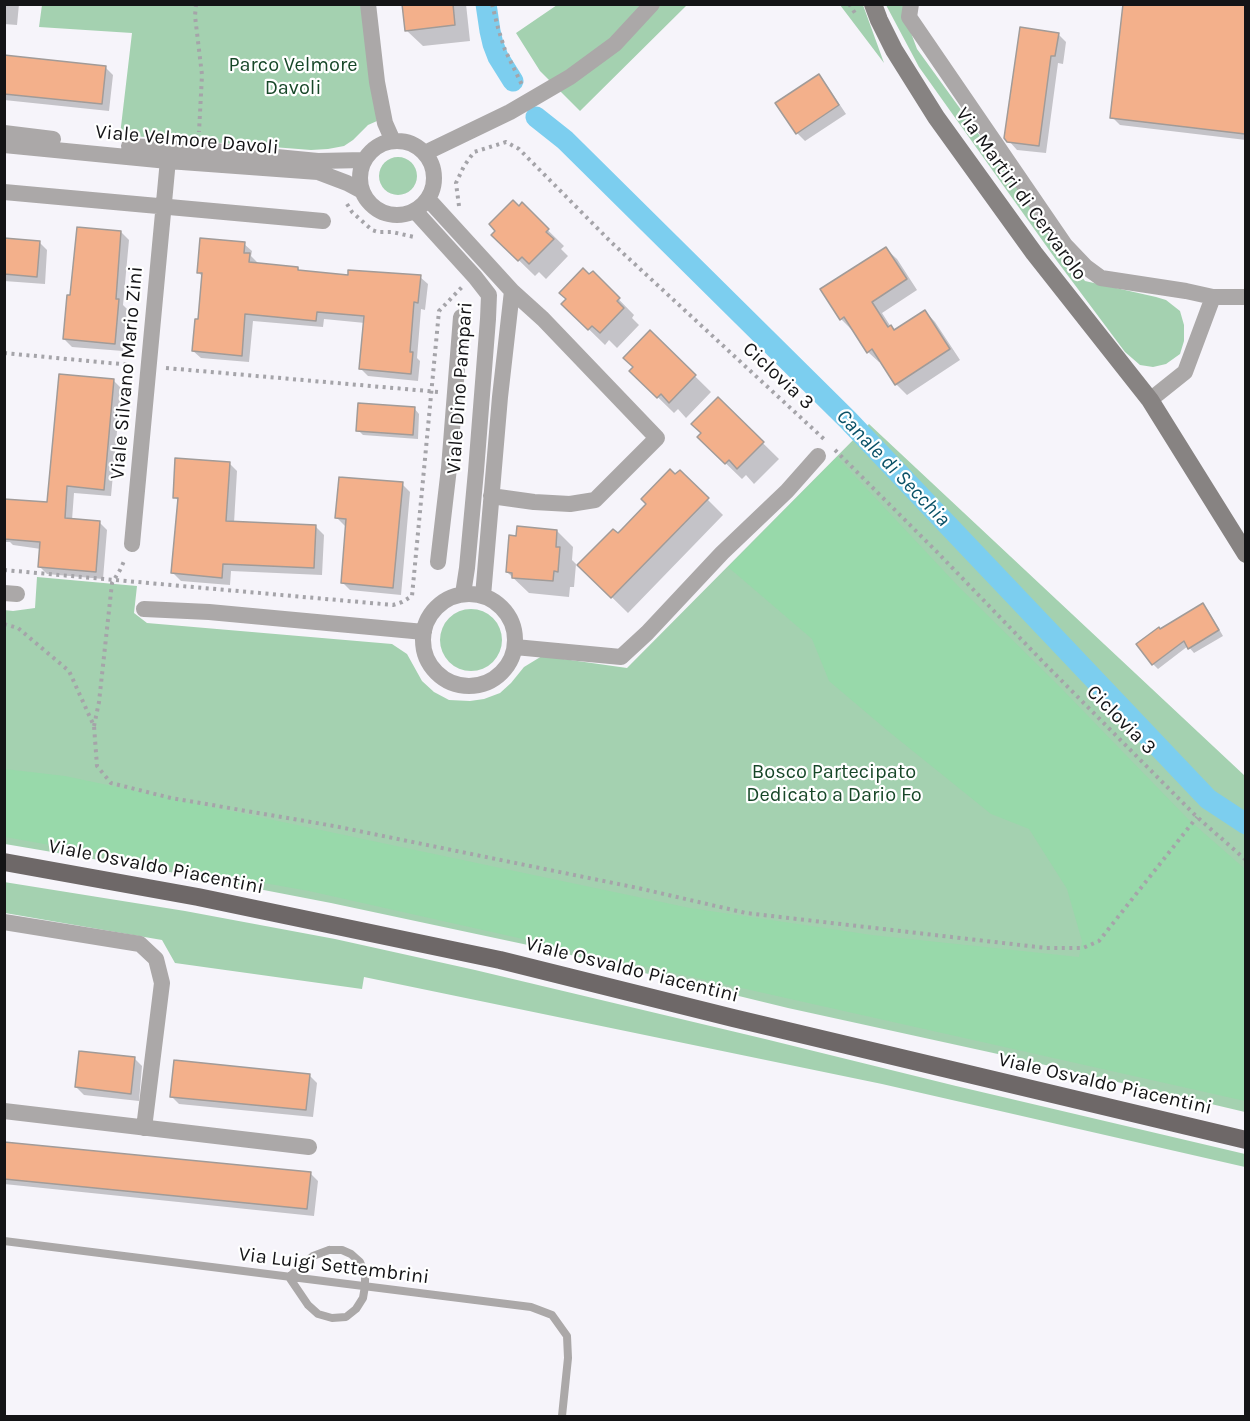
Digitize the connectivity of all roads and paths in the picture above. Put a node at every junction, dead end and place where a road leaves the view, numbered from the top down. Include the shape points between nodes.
1 (196, 4) edge
2 (368, 4) edge
3 (492, 4) edge
4 (652, 4) edge
5 (873, 4) edge
6 (910, 11) edge
7 (524, 90) dead end
8 (4, 133) edge
9 (198, 141) dead end
10 (393, 141) junction
11 (4, 145) edge
12 (425, 153) junction
13 (474, 153) dead end
14 (168, 155) junction
15 (364, 160) junction
16 (362, 191) junction
17 (4, 192) edge
18 (342, 197) dead end
19 (428, 199) junction
20 (164, 206) junction
21 (415, 211) junction
22 (324, 221) dead end
23 (416, 237) dead end
24 (464, 285) dead end
25 (512, 291) junction
26 (1213, 297) junction
27 (1245, 297) edge
28 (461, 317) dead end
29 (4, 353) edge
30 (148, 366) junction
31 (431, 391) junction
32 (455, 394) junction
33 (1150, 400) junction
34 (818, 456) dead end
35 (449, 468) junction
36 (476, 471) junction
37 (491, 496) junction
38 (132, 544) joint
39 (1245, 554) edge
40 (438, 562) dead end
41 (4, 570) edge
42 (113, 580) junction
43 (463, 594) junction
44 (483, 596) junction
45 (144, 609) dead end
46 (4, 624) edge
47 (424, 632) junction
48 (515, 647) junction
49 (93, 726) junction
50 (1197, 817) junction
51 (1245, 860) edge
52 (4, 862) edge
53 (4, 922) edge
54 (4, 1111) edge
55 (144, 1128) junction
56 (1245, 1140) edge
57 (309, 1148) dead end
58 (4, 1241) edge
59 (289, 1277) junction
60 (365, 1286) junction
61 (562, 1416) edge

1 - 9 path via 202,75
2 - 10 street via 377,82
3 - 7 path via 505,50
4 - 12 street via 615,44 570,77 510,112
5 - 33 main road, Via Martiri di Cervarolo via 894,50 936,117 1034,253
6 - 26 street, Via Martiri di Cervarolo via 1065,245 1086,267 1101,278
8 - 14 street, Viale Velmore Davoli
10 - 12 street via 405,141
10 - 15 street via 378,146
11 - 14 street, Viale Velmore Davoli
12 - 19 street via 435,177
13 - 50 path, Ciclovia 3 via 506,142 519,149 612,243 828,443
14 - 15 street, Viale Velmore Davoli via 204,150 318,161
14 - 16 street, Viale Velmore Davoli via 318,172
14 - 20 street, Viale Silvano Mario Zini
15 - 16 street via 360,172
16 - 21 street, Viale Velmore Davoli via 368,202 386,214 399,216
17 - 20 street
18 - 23 path via 372,230
19 - 21 street
19 - 25 street
20 - 22 street
20 - 30 street, Viale Silvano Mario Zini
21 - 36 street, Viale Dino Pampari via 489,295
24 - 31 path via 439,311
25 - 37 street, Viale Dino Pampari
25 - 37 street via 657,438 595,500 570,504
26 - 27 street, Via Martiri di Cervarolo
26 - 33 street via 1185,372
28 - 32 street
29 - 30 path
30 - 31 path
30 - 38 street, Viale Silvano Mario Zini
31 - 32 path
31 - 42 path via 412,596 402,602 393,605
32 - 35 street
33 - 39 main road, Via Martiri di Cervarolo
34 - 48 street via 787,492 621,657
35 - 36 street
35 - 40 street
36 - 43 street, Viale Dino Pampari
37 - 44 street, Viale Dino Pampari
38 - 42 path
41 - 42 path
42 - 49 path
43 - 44 street
43 - 47 street via 437,607
44 - 48 street via 505,610 512,621
45 - 47 street
46 - 49 path via 18,628 69,671
47 - 48 street via 423,647 428,661 448,681 462,686 476,686 502,673
49 - 50 path via 97,766 111,783 171,798 334,826 746,913 1046,948 1083,948 1099,941
50 - 51 path, Ciclovia 3
52 - 56 main road, Viale Osvaldo Piacentini via 198,897 500,960
53 - 55 street via 140,944 156,959 162,983
54 - 55 street
55 - 57 street
58 - 59 lane, Via Luigi Settembrini
59 - 60 lane, Via Luigi Settembrini
59 - 60 lane via 313,1256 342,1250 360,1262
59 - 60 lane via 308,1305 318,1314 332,1318 346,1317 356,1309
60 - 61 lane, Via Luigi Settembrini via 531,1307 552,1315 567,1336

